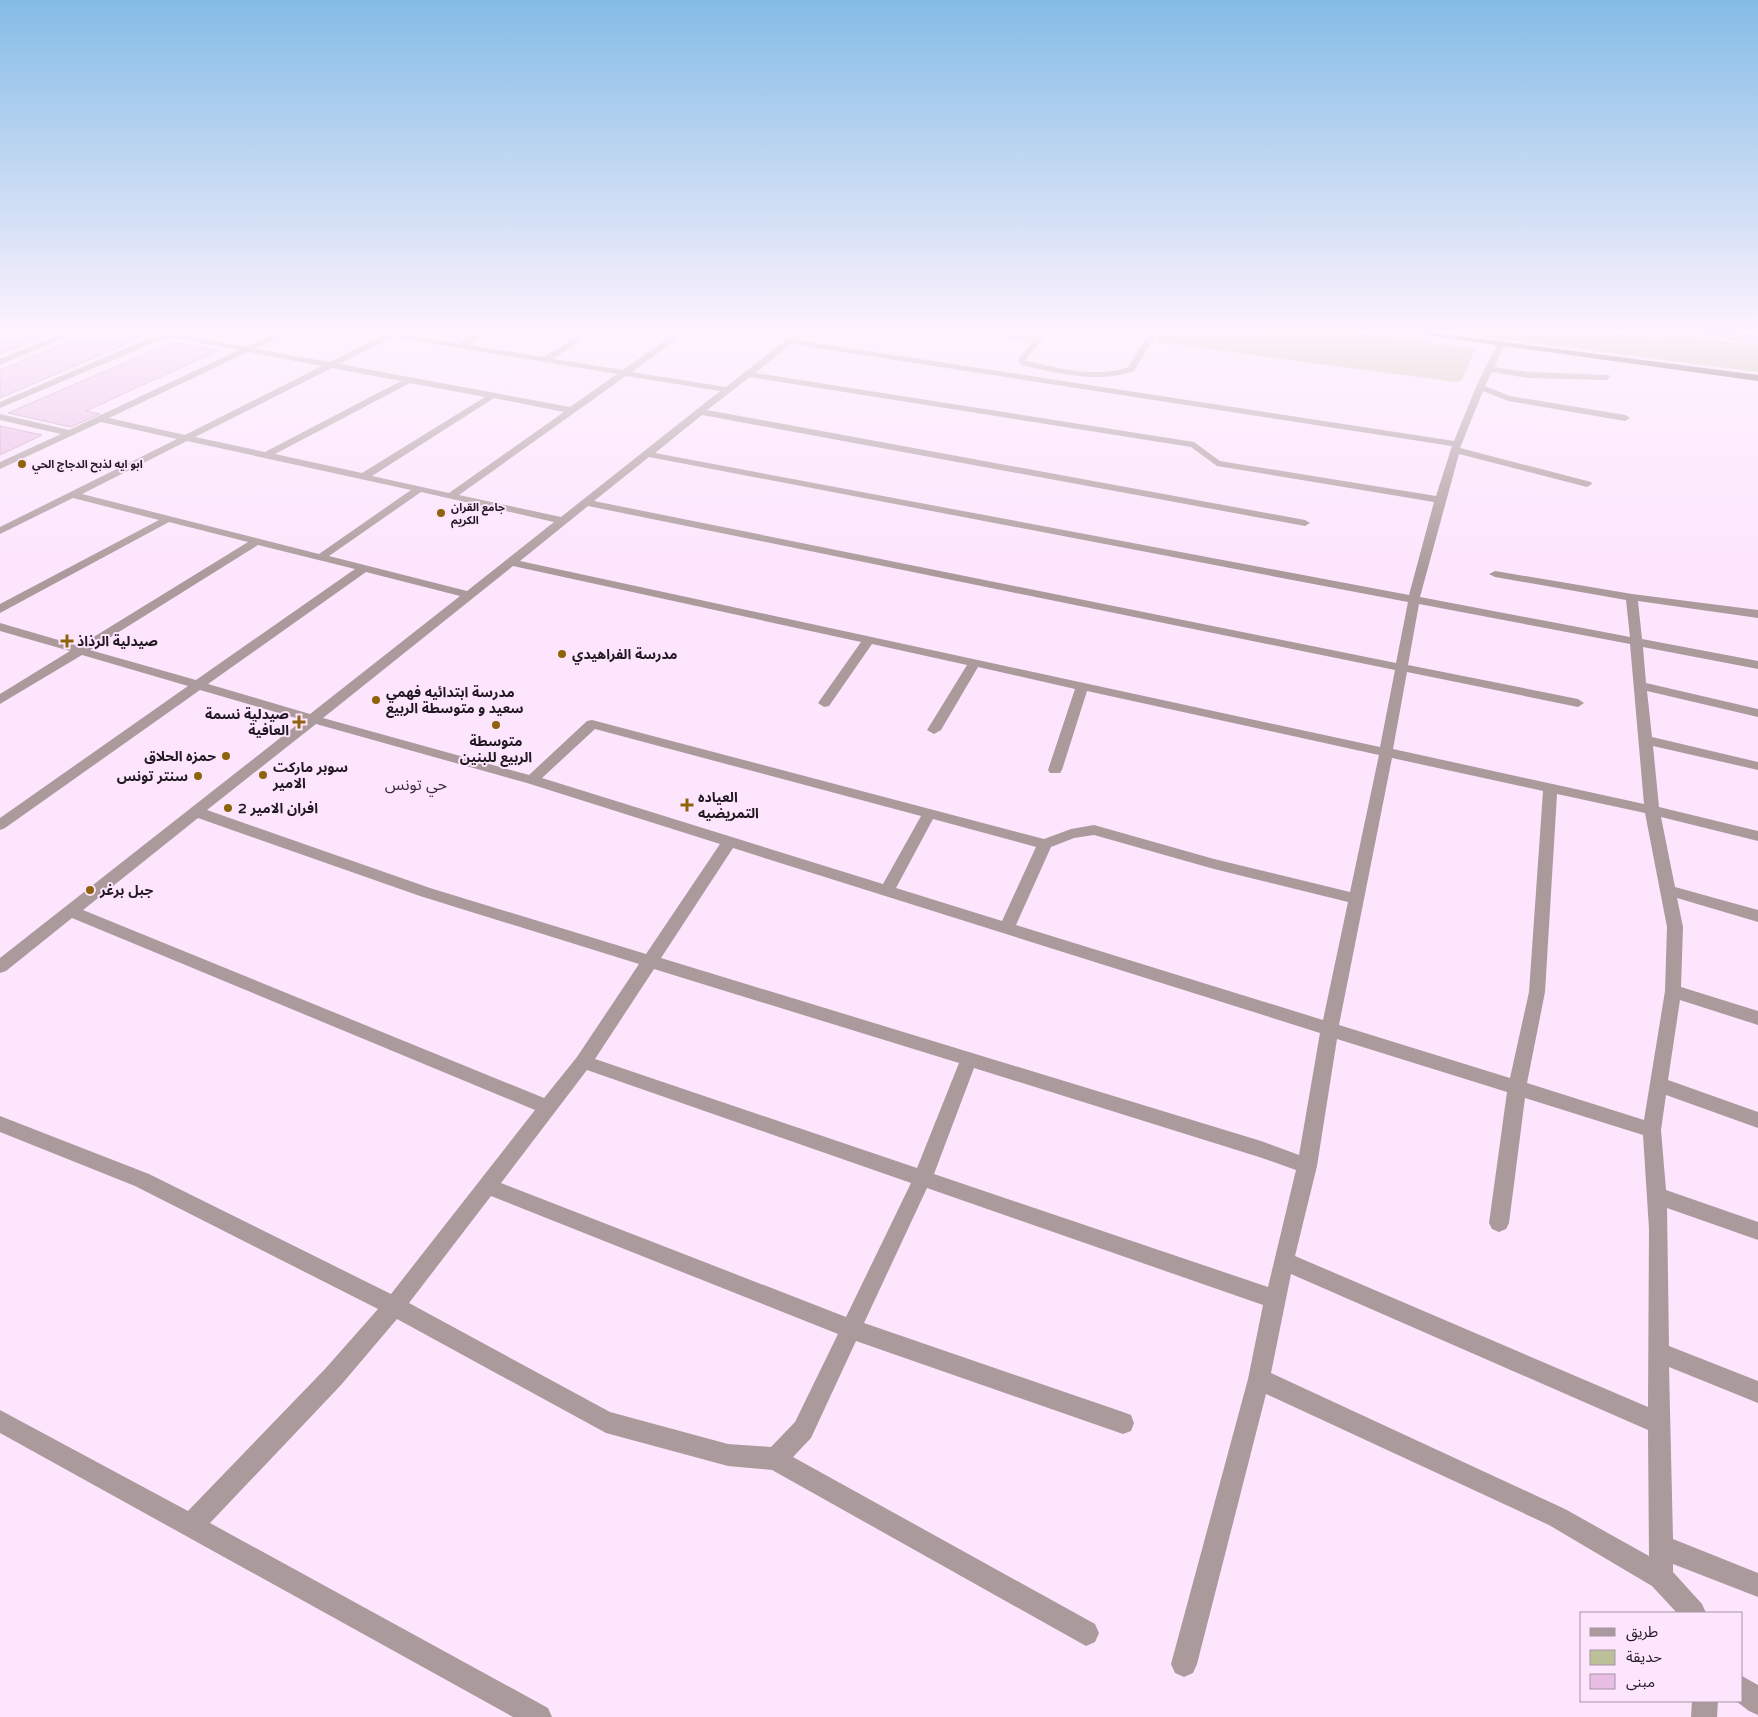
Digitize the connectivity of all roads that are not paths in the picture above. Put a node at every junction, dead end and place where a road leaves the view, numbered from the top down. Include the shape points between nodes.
1 (118, 411) edge
2 (242, 411) edge
3 (350, 411) edge
4 (468, 411) edge
5 (568, 411) edge
6 (981, 411) edge
7 (1231, 411) edge
8 (1471, 411) edge
9 (1585, 411) edge
10 (701, 412) joint
11 (0, 417) edge
12 (1625, 418) dead end
13 (101, 419) junction
14 (71, 432) junction
15 (188, 438) junction
16 (1457, 447) junction
17 (647, 454) junction
18 (267, 456) junction
19 (0, 466) edge
20 (363, 477) junction
21 (1588, 484) dead end
22 (419, 489) junction
23 (73, 495) junction
24 (451, 496) junction
25 (1440, 500) junction
26 (586, 503) junction
27 (168, 519) junction
28 (564, 521) junction
29 (1306, 523) dead end
30 (0, 531) edge
31 (257, 541) junction
32 (321, 557) junction
33 (512, 562) junction
34 (364, 568) junction
35 (1495, 574) dead end
36 (470, 595) junction
37 (1632, 597) junction
38 (1414, 600) junction
39 (0, 608) edge
40 (1758, 614) edge
41 (0, 628) edge
42 (869, 640) junction
43 (1636, 642) junction
44 (78, 650) junction
45 (974, 663) junction
46 (1758, 665) edge
47 (1401, 667) junction
48 (198, 686) junction
49 (1640, 686) junction
50 (1082, 687) junction
51 (0, 700) edge
52 (824, 703) dead end
53 (1578, 703) dead end
54 (1758, 713) edge
55 (314, 719) junction
56 (934, 730) dead end
57 (1646, 740) junction
58 (1386, 753) junction
59 (1758, 766) edge
60 (1055, 770) dead end
61 (532, 780) junction
62 (1550, 789) junction
63 (1652, 810) junction
64 (197, 812) junction
65 (930, 812) junction
66 (0, 825) edge
67 (1758, 836) edge
68 (730, 841) junction
69 (1045, 844) junction
70 (888, 890) junction
71 (1668, 890) junction
72 (1356, 900) junction
73 (72, 912) junction
74 (1758, 916) edge
75 (1007, 927) junction
76 (649, 961) junction
77 (0, 967) edge
78 (1673, 991) junction
79 (1758, 1018) edge
80 (1330, 1028) junction
81 (969, 1060) junction
82 (583, 1062) junction
83 (1658, 1084) junction
84 (1517, 1087) junction
85 (549, 1108) junction
86 (1758, 1120) edge
87 (0, 1124) edge
88 (1652, 1130) junction
89 (1307, 1166) junction
90 (923, 1177) junction
91 (487, 1186) junction
92 (1656, 1195) junction
93 (1499, 1223) dead end
94 (1758, 1231) edge
95 (1284, 1261) junction
96 (1275, 1299) junction
97 (394, 1306) junction
98 (850, 1329) junction
99 (1658, 1352) junction
100 (1259, 1379) junction
101 (1758, 1392) edge
102 (0, 1421) edge
103 (1123, 1423) dead end
104 (1659, 1423) junction
105 (775, 1459) junction
106 (190, 1527) junction
107 (1661, 1547) junction
108 (1661, 1578) junction
109 (1758, 1585) edge
110 (1692, 1612) edge
111 (1086, 1633) dead end
112 (1184, 1664) dead end
113 (1743, 1691) edge
114 (1705, 1702) edge
115 (1758, 1702) edge
116 (538, 1717) edge
117 (1704, 1717) edge

1 - 13 street
2 - 15 street
3 - 18 street
4 - 20 street
5 - 24 street
6 - 25 street via 1194,445 1217,463
7 - 16 street
8 - 16 street
9 - 12 street
10 - 17 street
10 - 29 street
11 - 14 street
13 - 14 street
13 - 15 street
14 - 19 street
15 - 18 street
15 - 23 street
16 - 21 street
16 - 25 street
17 - 26 street
17 - 38 street
18 - 20 street
20 - 22 street
22 - 24 street
22 - 32 street
23 - 27 street
23 - 30 street
24 - 28 street
25 - 38 street
26 - 28 street
26 - 47 street
27 - 31 street
27 - 39 street
28 - 33 street
31 - 32 street
31 - 44 street
32 - 34 street
33 - 36 street
33 - 42 street
34 - 36 street
34 - 48 street
35 - 37 street
36 - 55 street
37 - 40 street
37 - 43 street
38 - 43 street
38 - 47 street
41 - 44 street
42 - 45 street
42 - 52 street
43 - 46 street
43 - 49 street
44 - 48 street
44 - 51 street
45 - 50 street
45 - 56 street
47 - 53 street
47 - 58 street
48 - 55 street
48 - 66 street
49 - 54 street
49 - 57 street
50 - 58 street
50 - 60 street
55 - 61 street
55 - 64 street
57 - 59 street
57 - 63 street
58 - 62 street
58 - 72 street
61 - 65 street via 592,724
61 - 68 street
62 - 63 street
62 - 84 street via 1537,992
63 - 67 street
63 - 71 street
64 - 73 street
64 - 76 street via 424,892
65 - 69 street
65 - 70 street
68 - 70 street
68 - 76 street
69 - 72 street via 1094,830
69 - 75 street
70 - 75 street
71 - 74 street
71 - 78 street via 1675,927
72 - 80 street
73 - 77 street
73 - 85 street
75 - 80 street
76 - 81 street
76 - 82 street
78 - 79 street
78 - 83 street
80 - 84 street
80 - 89 street
81 - 89 street
81 - 90 street
82 - 85 street
82 - 90 street
83 - 86 street
83 - 88 street
84 - 88 street
84 - 93 street
85 - 91 street
87 - 97 street via 142,1180
88 - 92 street
89 - 95 street
90 - 96 street
90 - 98 street
91 - 97 street
91 - 98 street
92 - 94 street
92 - 99 street
95 - 96 street
95 - 104 street
96 - 100 street
97 - 105 street via 606,1422 728,1455
97 - 106 street via 333,1377
98 - 103 street
98 - 105 street via 803,1430
99 - 101 street
99 - 104 street
100 - 108 street via 1557,1517
100 - 112 street
102 - 106 street
104 - 107 street
105 - 111 street
106 - 116 street
107 - 108 street
107 - 109 street
108 - 110 street
113 - 115 street
114 - 117 street

